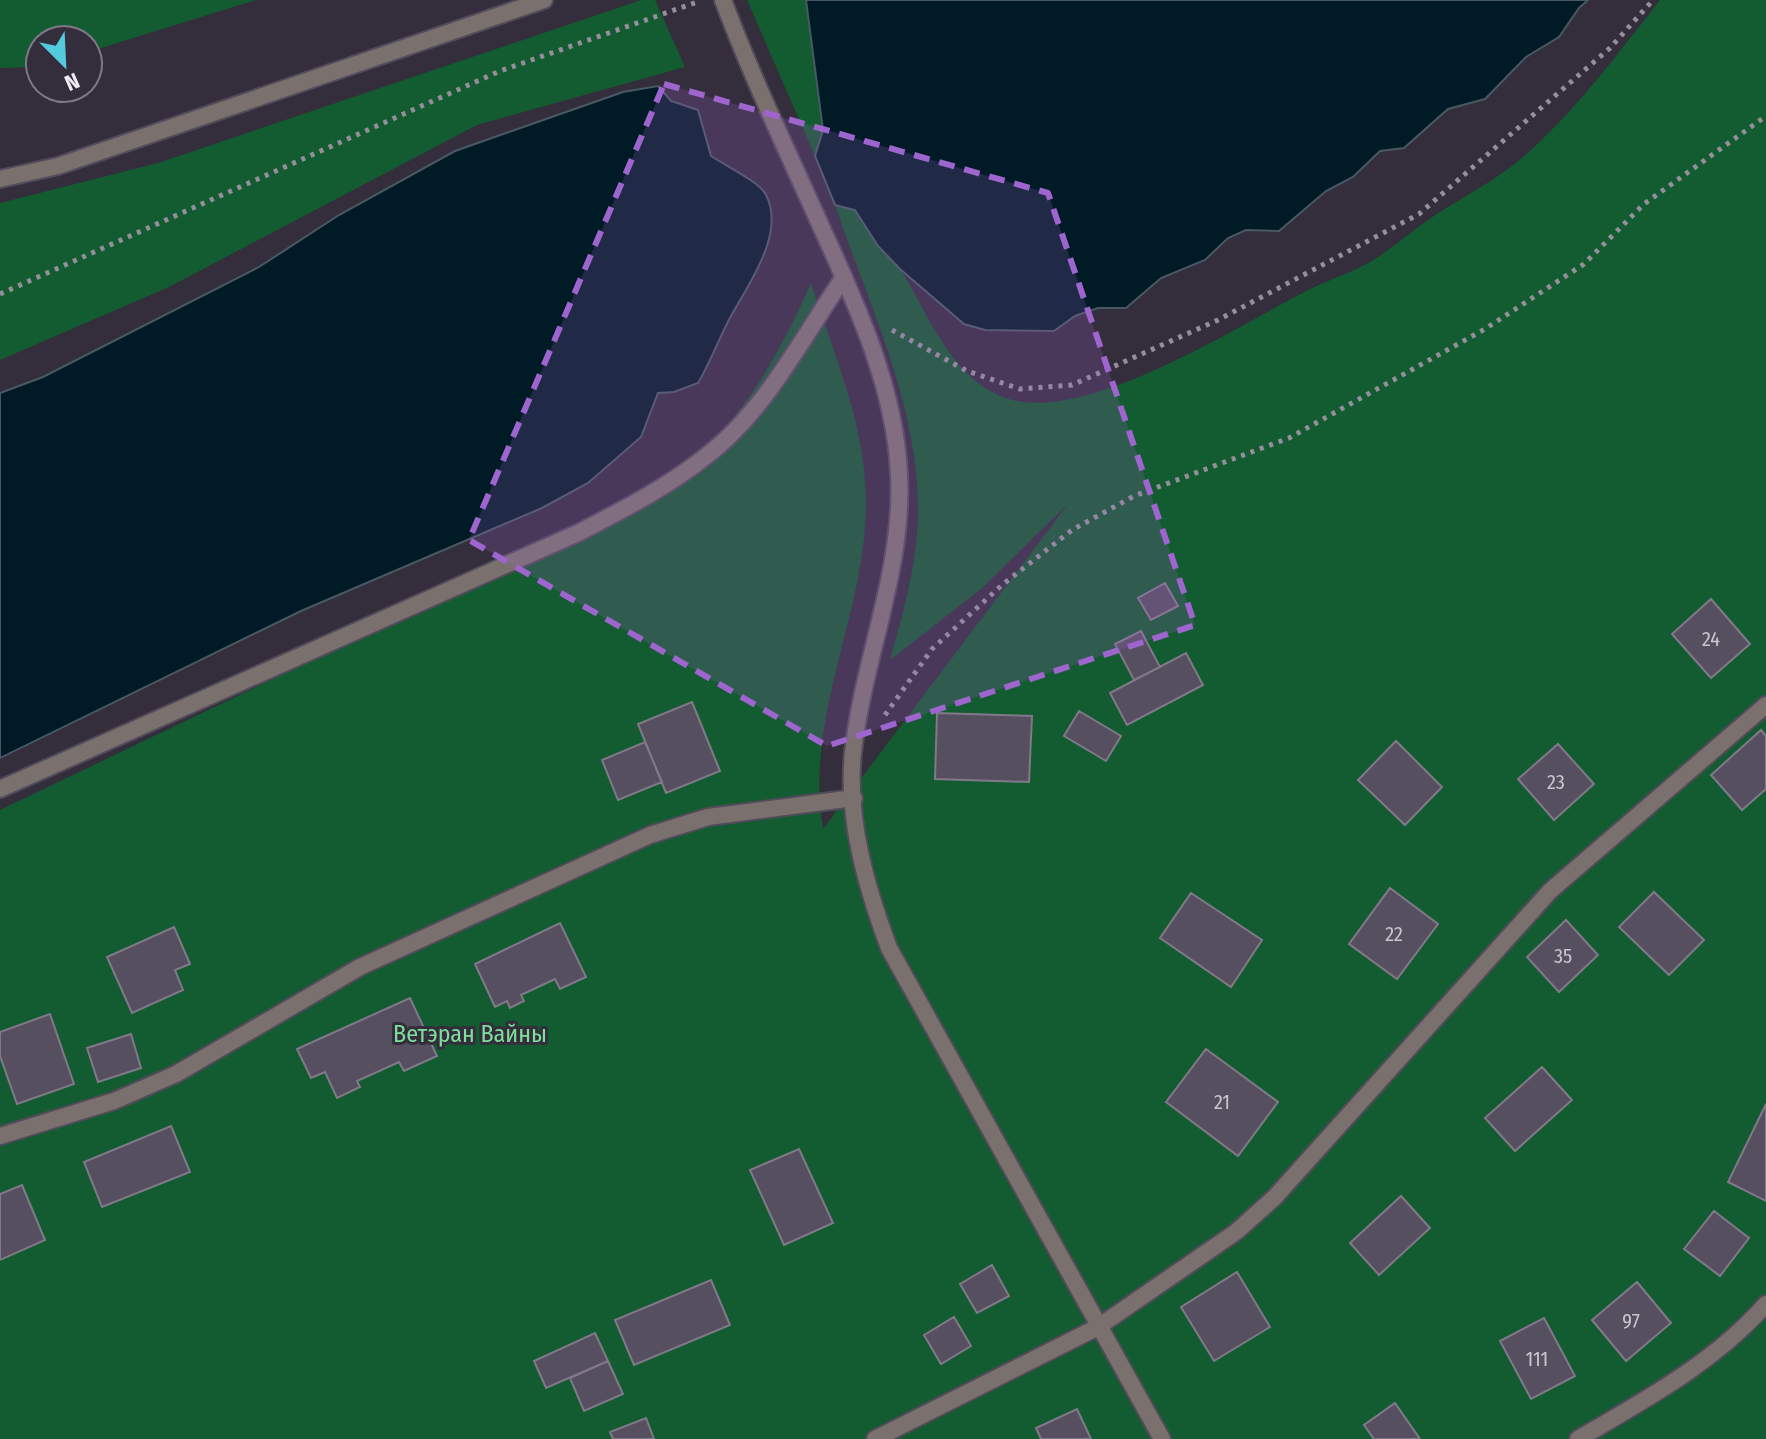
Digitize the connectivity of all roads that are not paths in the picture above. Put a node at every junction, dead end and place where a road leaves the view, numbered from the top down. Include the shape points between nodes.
1 (544, 0) edge
2 (723, 0) edge
3 (0, 179) edge
4 (844, 277) junction
5 (1766, 705) edge
6 (0, 789) edge
7 (854, 798) junction
8 (0, 1136) edge
9 (1766, 1304) edge
10 (1098, 1327) junction
11 (877, 1439) edge
12 (1162, 1439) edge
13 (1578, 1439) edge

1 - 3 street via 58,166
2 - 4 street
4 - 6 street via 754,409 707,456 660,489 578,533
4 - 7 street via 885,390 900,474 891,578 858,717
5 - 10 street via 1550,891 1275,1197 1236,1232
7 - 8 street via 708,817 650,835 360,967 176,1074 114,1101
7 - 10 street via 868,892 889,948
9 - 13 street via 1736,1338
10 - 11 street
10 - 12 street

